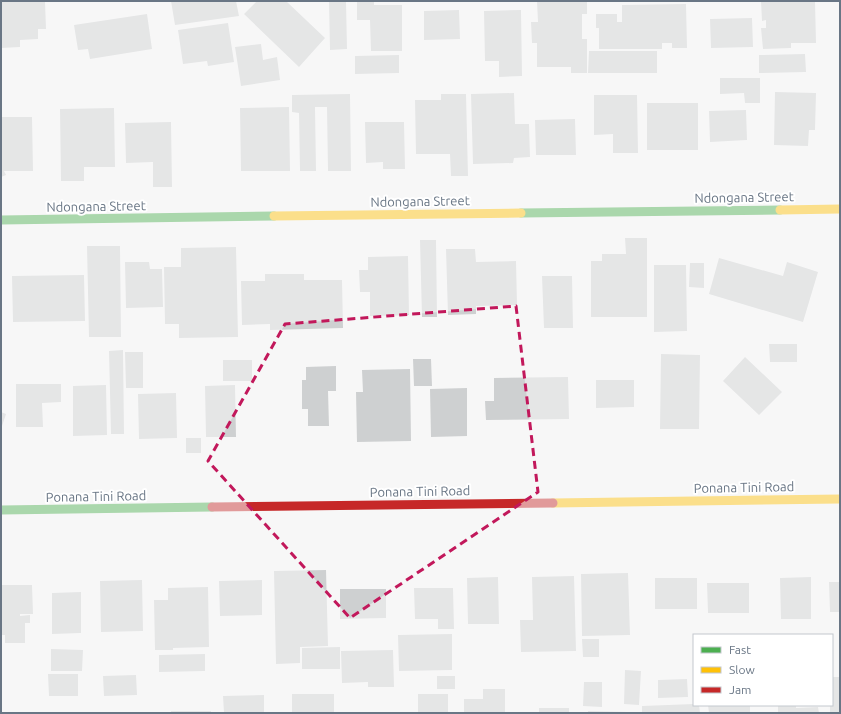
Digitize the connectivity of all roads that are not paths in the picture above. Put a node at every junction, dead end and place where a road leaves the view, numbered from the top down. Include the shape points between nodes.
1 (840, 209) edge
2 (1, 220) edge
3 (840, 499) edge
4 (1, 510) edge

1 - 2 street, Ndongana Street
3 - 4 street, Ponana Tini Road

